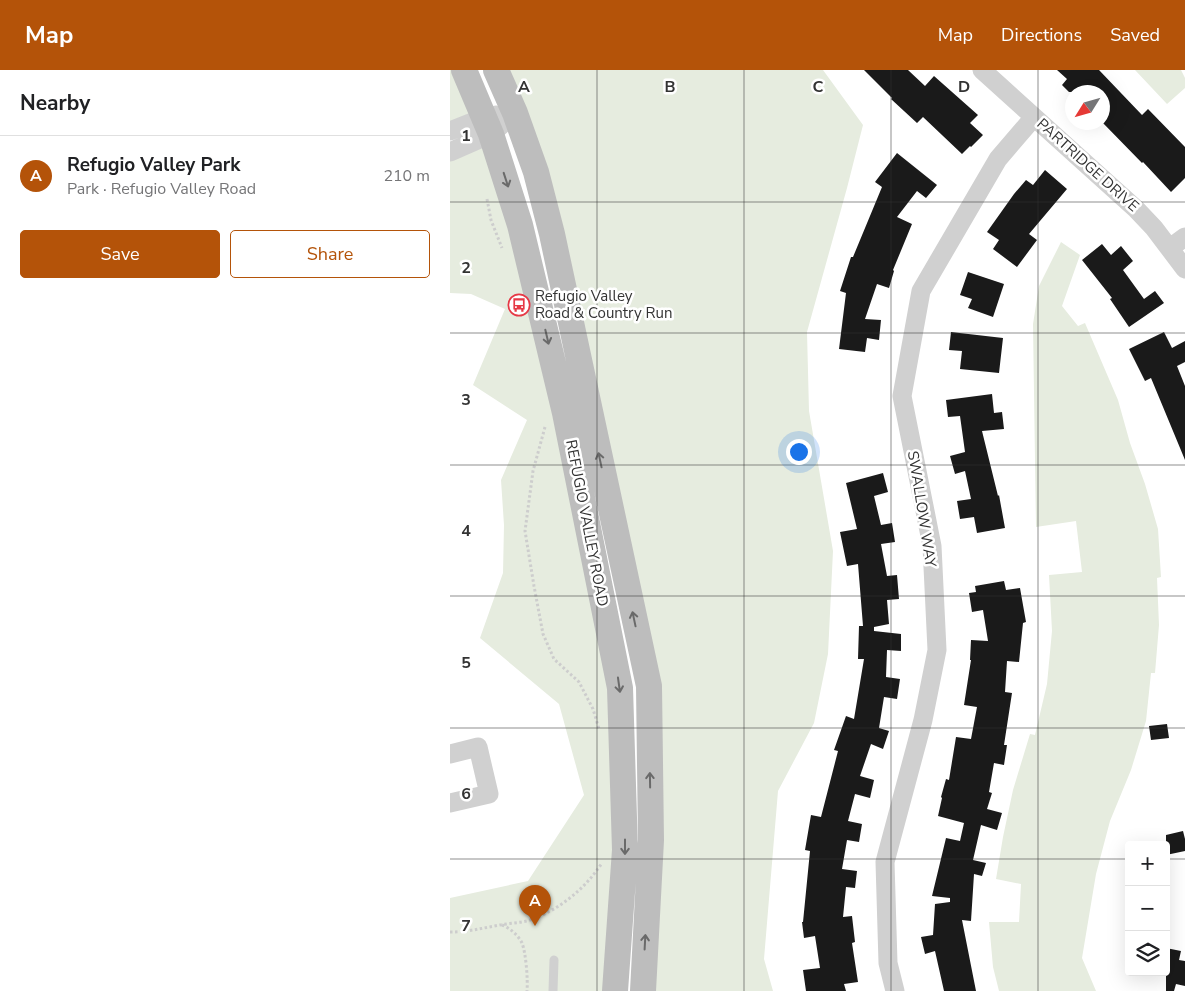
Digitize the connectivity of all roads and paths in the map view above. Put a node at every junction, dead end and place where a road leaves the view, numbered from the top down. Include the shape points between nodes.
1 (464, 70) edge
2 (496, 70) edge
3 (982, 70) edge
4 (515, 113) junction
5 (1034, 117) junction
6 (488, 125) junction
7 (450, 132) edge
8 (450, 152) edge
9 (486, 191) dead end
10 (1185, 237) edge
11 (1170, 248) junction
12 (504, 253) dead end
13 (1185, 269) edge
14 (546, 424) dead end
15 (601, 737) dead end
16 (450, 754) edge
17 (450, 803) edge
18 (607, 856) dead end
19 (501, 924) junction
20 (450, 932) edge
21 (554, 960) dead end
22 (528, 991) edge
23 (553, 991) edge
24 (614, 991) edge
25 (643, 991) edge
26 (895, 991) edge

1 - 6 street, REFUGIO VALLEY ROAD
2 - 4 street, REFUGIO VALLEY ROAD
3 - 5 street, PARTRIDGE DRIVE
4 - 6 street
25 -> 4 street, REFUGIO VALLEY ROAD via 651,840 649,686 552,234 536,172
5 - 11 street, PARTRIDGE DRIVE via 1136,209
5 - 26 street, SWALLOW WAY via 998,158 921,291 902,396 932,546 937,650 923,720 885,862 888,963
6 - 7 street
6 - 8 street
6 -> 24 street, REFUGIO VALLEY ROAD via 520,225 565,413 620,688 625,850
9 - 12 path via 491,220
10 - 11 street
11 - 13 street, PARTRIDGE DRIVE
14 - 15 path via 533,472 525,531 534,586 543,634 554,658 579,682 593,710
16 - 17 street via 478,747 489,794
18 - 19 path via 593,876 565,902 528,920
19 - 20 path
19 - 22 path via 516,934 523,944
21 - 23 lane

